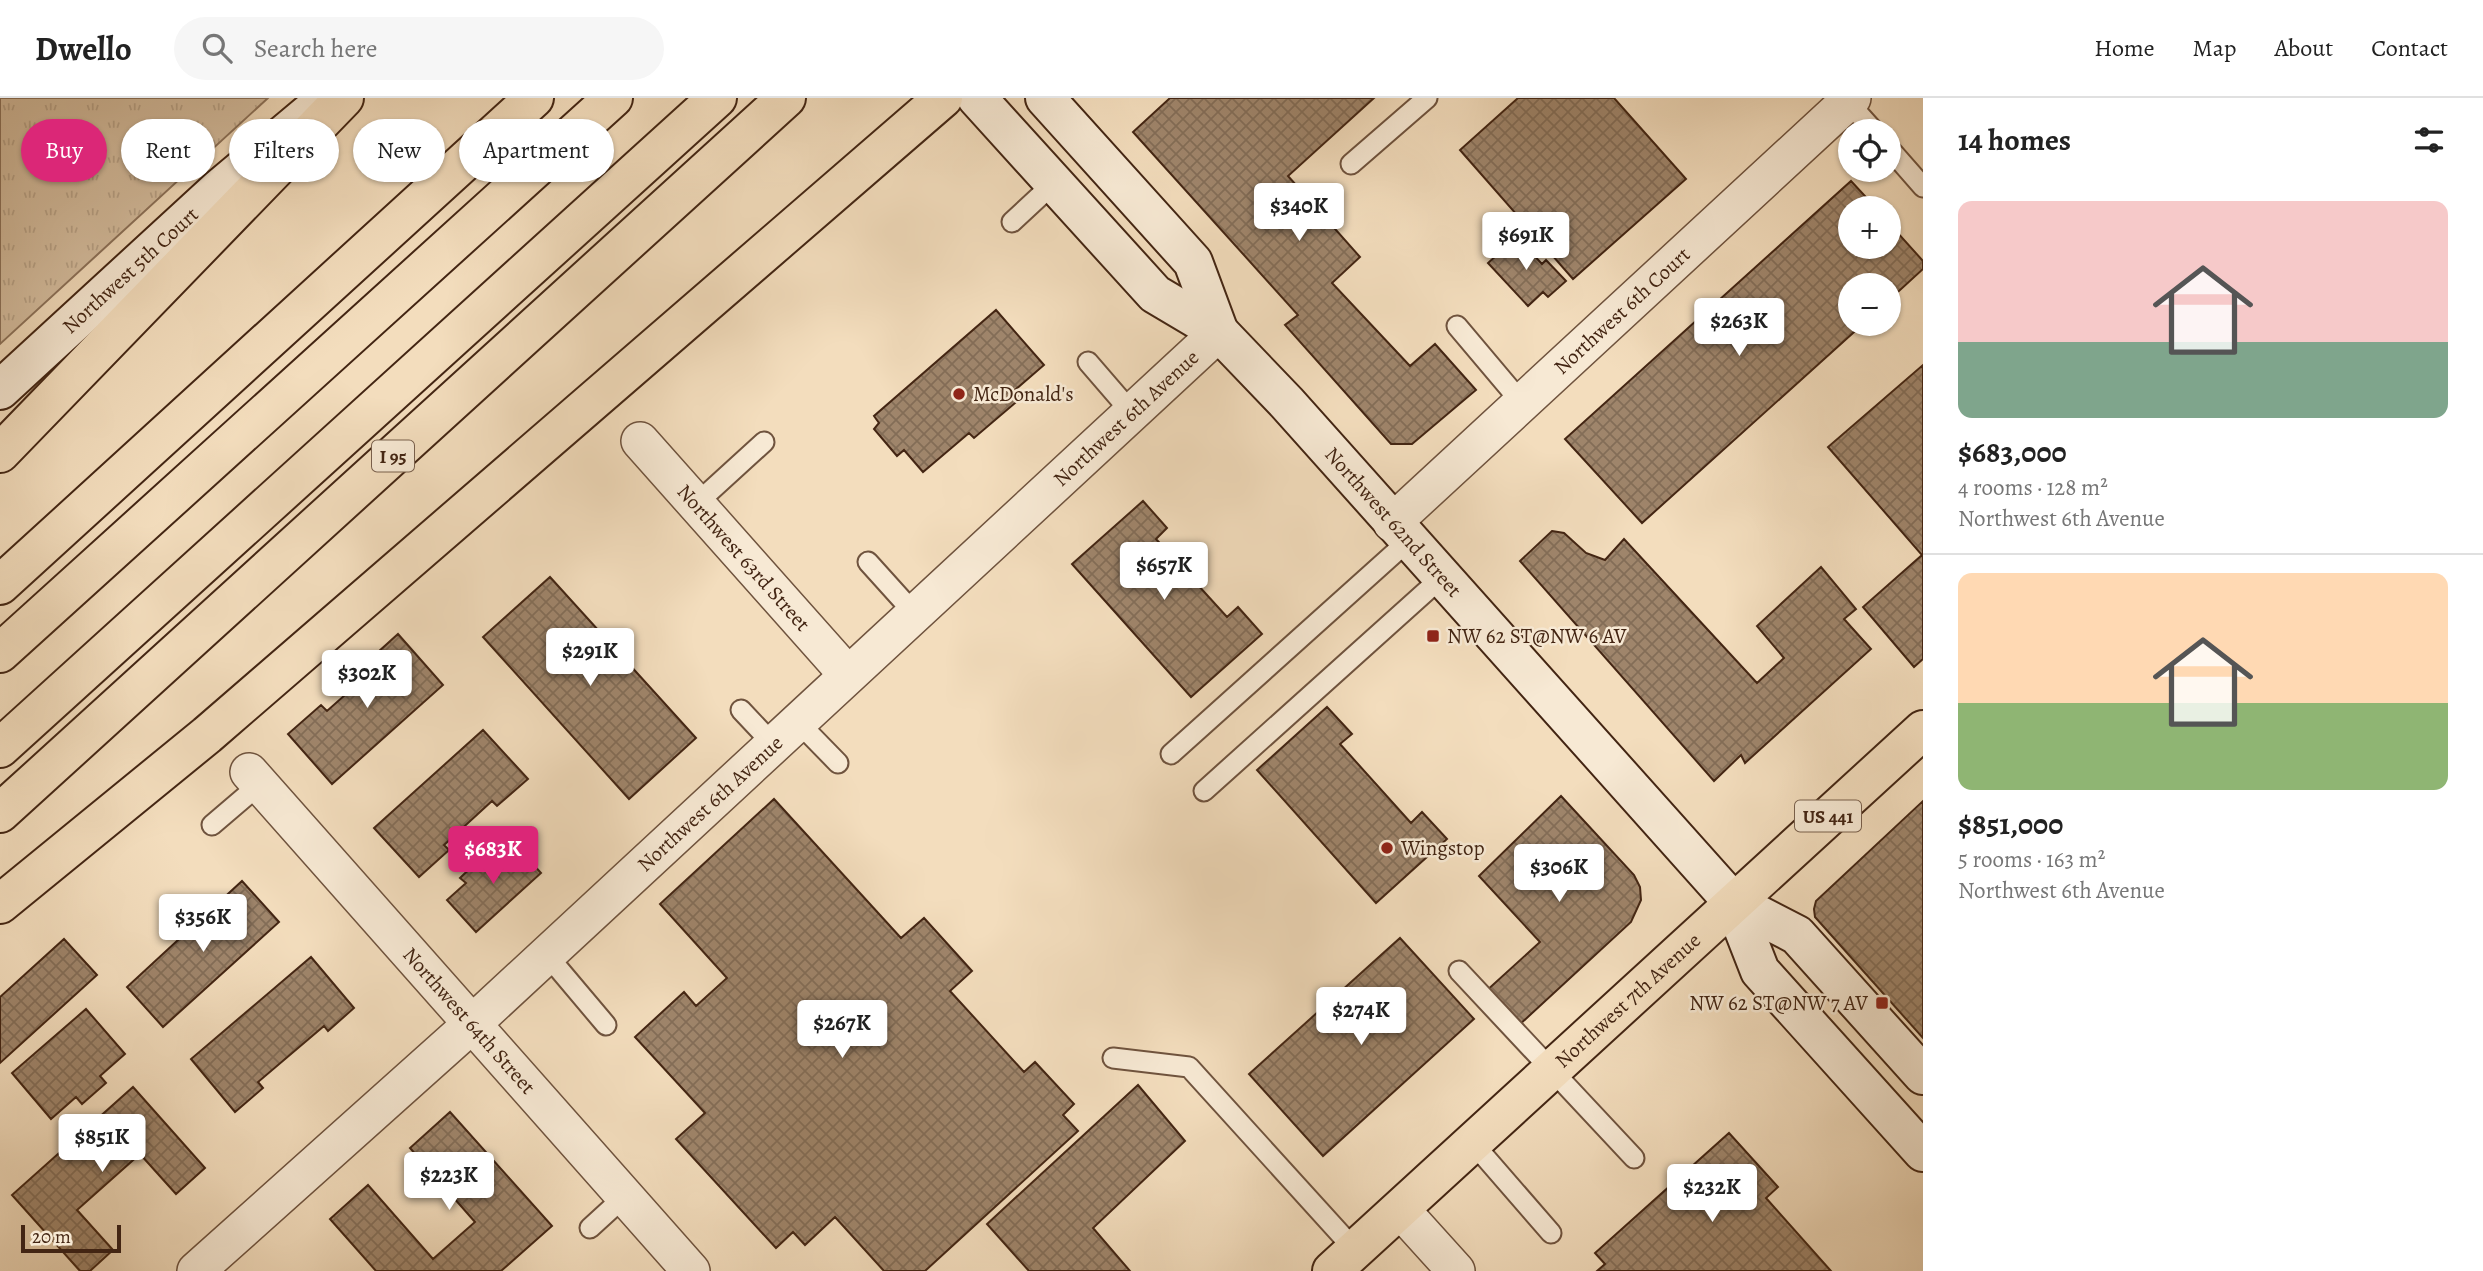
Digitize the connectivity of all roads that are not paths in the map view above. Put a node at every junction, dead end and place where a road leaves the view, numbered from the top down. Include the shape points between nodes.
1 (534, 98) edge
2 (613, 98) edge
3 (717, 98) edge
4 (786, 98) edge
5 (943, 98) edge
6 (977, 98) edge
7 (1045, 98) edge
8 (1427, 98) edge
9 (325, 100) edge
10 (1850, 100) edge
11 (1865, 119) edge
12 (1901, 162) edge
13 (1351, 164) dead end
14 (1054, 183) junction
15 (1923, 187) edge
16 (1012, 222) dead end
17 (1457, 326) dead end
18 (1219, 332) junction
19 (1088, 362) dead end
20 (0, 390) edge
21 (1522, 403) junction
22 (1132, 413) junction
23 (640, 441) dead end
24 (764, 442) dead end
25 (0, 453) edge
26 (696, 504) junction
27 (1400, 532) junction
28 (868, 562) dead end
29 (1441, 578) junction
30 (0, 585) edge
31 (914, 613) junction
32 (0, 653) edge
33 (848, 675) junction
34 (741, 710) dead end
35 (1923, 730) edge
36 (785, 733) junction
37 (0, 748) edge
38 (1171, 754) dead end
39 (838, 763) dead end
40 (254, 778) joint
41 (1204, 791) dead end
42 (0, 813) edge
43 (212, 825) dead end
44 (1733, 902) junction
45 (0, 904) edge
46 (547, 955) junction
47 (1459, 971) dead end
48 (472, 1024) junction
49 (606, 1025) dead end
50 (1113, 1058) dead end
51 (1550, 1070) junction
52 (1923, 1075) edge
53 (1472, 1142) junction
54 (1923, 1152) edge
55 (1634, 1158) dead end
56 (625, 1196) junction
57 (1400, 1209) junction
58 (590, 1228) dead end
59 (1551, 1233) dead end
60 (1344, 1260) edge
61 (196, 1271) edge
62 (691, 1271) edge
63 (1456, 1271) edge

1 - 30 main road
2 - 32 main road
3 - 37 main road
4 - 42 main road, I 95
5 - 45 main road via 229,717
6 - 14 main road, Northwest 62nd Street
7 - 18 main road, Northwest 62nd Street via 1193,262
8 - 13 lane
9 - 20 main road, Northwest 5th Court via 220,188
9 - 25 main road
10 - 11 lane
10 - 21 street, Northwest 6th Court
12 - 15 lane
14 - 16 lane
14 - 18 main road, Northwest 62nd Street via 1156,294
17 - 21 lane
18 - 22 street, Northwest 6th Avenue
18 - 27 main road, Northwest 62nd Street
19 - 22 lane
21 - 27 street, Northwest 6th Court
22 - 31 street, Northwest 6th Avenue
23 - 26 street, Northwest 63rd Street
24 - 26 lane
26 - 33 street, Northwest 63rd Street
27 - 29 main road, Northwest 62nd Street
27 - 38 lane
28 - 31 lane
29 - 41 lane
29 - 44 main road, Northwest 62nd Street
31 - 33 street, Northwest 6th Avenue
33 - 36 street, Northwest 6th Avenue
34 - 36 lane
35 - 44 main road, Northwest 7th Avenue / US 441
36 - 39 lane
36 - 46 street, Northwest 6th Avenue
40 - 43 lane
40 - 48 street, Northwest 64th Street
44 - 51 main road, Northwest 7th Avenue / US 441
44 - 52 main road, Northwest 62nd Street via 1797,935
44 - 54 main road, Northwest 62nd Street via 1760,971
46 - 48 street, Northwest 6th Avenue
46 - 49 lane
47 - 51 lane
48 - 56 street, Northwest 64th Street
48 - 61 street, Northwest 6th Avenue
50 - 60 lane via 1189,1067
51 - 53 main road, Northwest 7th Avenue / US 441
51 - 55 lane
53 - 57 main road, Northwest 7th Avenue / US 441
53 - 59 lane
56 - 58 lane
56 - 62 street, Northwest 64th Street
57 - 60 main road, Northwest 7th Avenue / US 441
57 - 63 street

